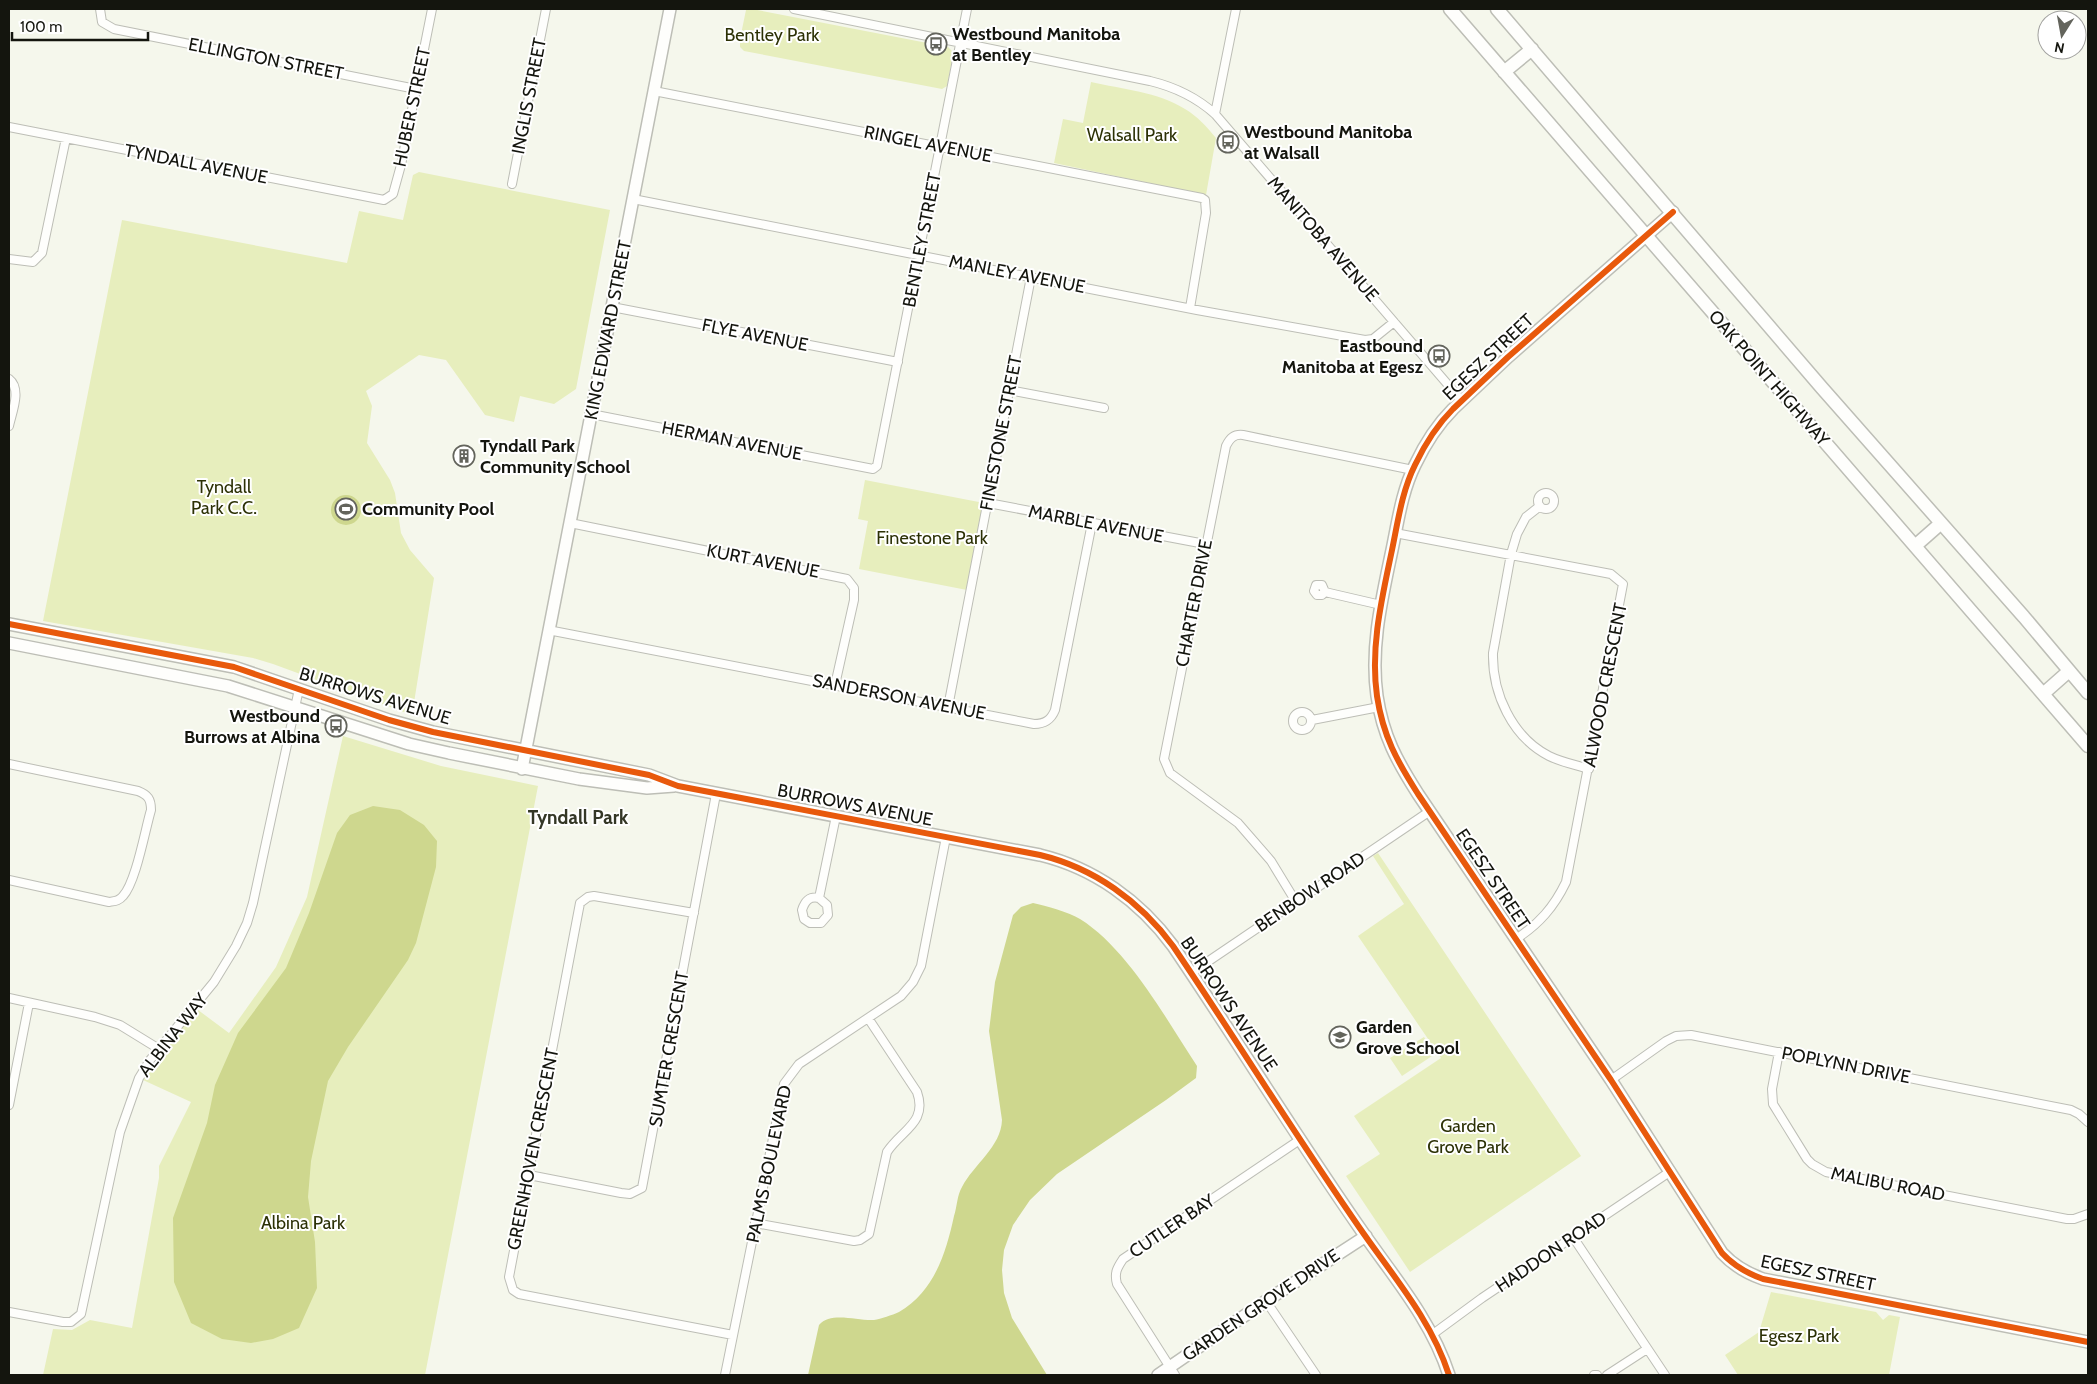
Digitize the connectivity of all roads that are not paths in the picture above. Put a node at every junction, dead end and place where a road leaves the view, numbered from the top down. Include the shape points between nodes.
1 (100, 9) edge
2 (432, 9) edge
3 (546, 9) edge
4 (670, 9) edge
5 (794, 9) edge
6 (967, 9) edge
7 (1236, 9) edge
8 (1450, 9) edge
9 (1497, 9) edge
10 (961, 42) junction
11 (1532, 49) junction
12 (1504, 72) junction
13 (416, 89) junction
14 (654, 91) junction
15 (1215, 114) junction
16 (9, 127) edge
17 (66, 138) junction
18 (940, 147) junction
19 (512, 184) dead end
20 (633, 199) junction
21 (384, 200) joint
22 (1673, 212) junction
23 (1646, 236) junction
24 (919, 255) junction
25 (9, 259) edge
26 (1031, 277) junction
27 (612, 307) junction
28 (1190, 308) junction
29 (1394, 322) junction
30 (898, 362) junction
31 (9, 379) edge
32 (1009, 390) junction
33 (1462, 401) junction
34 (1104, 408) dead end
35 (592, 414) junction
36 (9, 426) edge
37 (873, 469) joint
38 (1413, 470) junction
39 (988, 502) junction
40 (1540, 506) dead end
41 (570, 523) junction
42 (1092, 523) junction
43 (1940, 524) junction
44 (1395, 533) junction
45 (1205, 544) junction
46 (1915, 546) junction
47 (1511, 554) junction
48 (1325, 592) dead end
49 (1381, 605) junction
50 (9, 624) edge
51 (548, 630) junction
52 (9, 643) edge
53 (2069, 671) junction
54 (835, 685) junction
55 (299, 689) junction
56 (2088, 693) edge
57 (2043, 694) junction
58 (294, 707) junction
59 (948, 707) junction
60 (1380, 707) junction
61 (1312, 720) dead end
62 (2088, 746) edge
63 (526, 749) junction
64 (9, 764) edge
65 (522, 769) junction
66 (1589, 769) junction
67 (678, 786) junction
68 (716, 794) junction
69 (1430, 811) junction
70 (836, 816) junction
71 (946, 837) junction
72 (9, 880) edge
73 (819, 898) dead end
74 (1296, 902) junction
75 (694, 913) junction
76 (1516, 939) junction
77 (1191, 973) junction
78 (9, 998) edge
79 (29, 1003) junction
80 (868, 1018) junction
81 (159, 1049) junction
82 (1778, 1052) junction
83 (1611, 1080) junction
84 (9, 1105) edge
85 (2088, 1122) edge
86 (1301, 1139) junction
87 (1671, 1171) junction
88 (528, 1175) junction
89 (2088, 1214) edge
90 (755, 1223) junction
91 (1366, 1236) junction
92 (1573, 1237) junction
93 (1266, 1301) junction
94 (9, 1312) edge
95 (1433, 1334) junction
96 (733, 1335) junction
97 (2088, 1342) edge
98 (1647, 1349) junction
99 (1173, 1371) edge
100 (725, 1375) edge
101 (1158, 1375) edge
102 (1316, 1375) edge
103 (1449, 1375) edge
104 (1607, 1375) edge
105 (1666, 1375) edge

1 - 13 street, ELLINGTON STREET via 102,22 114,29
2 - 13 street, HUBER STREET
3 - 19 street, INGLIS STREET
4 - 14 street, KING EDWARD STREET
5 - 10 street, MANITOBA AVENUE
6 - 10 street, BENTLEY STREET
7 - 15 street
8 - 12 main road, OAK POINT HIGHWAY
9 - 11 main road, OAK POINT HIGHWAY
10 - 15 street, MANITOBA AVENUE via 1166,85 1194,97
10 - 18 street, BENTLEY STREET
11 - 12 main road
11 - 22 main road, OAK POINT HIGHWAY
12 - 23 main road, OAK POINT HIGHWAY
13 - 21 street, HUBER STREET via 393,194
14 - 18 street, RINGEL AVENUE
14 - 20 street, KING EDWARD STREET
15 - 29 street, MANITOBA AVENUE
16 - 17 street, TYNDALL AVENUE
17 - 21 street, TYNDALL AVENUE
17 - 25 street via 42,253 33,262
18 - 24 street, BENTLEY STREET
18 - 28 street, RINGEL AVENUE via 1202,198 1206,213
20 - 24 street, MANLEY AVENUE
20 - 27 street, KING EDWARD STREET
22 - 23 street, EGESZ STREET
22 - 43 main road, OAK POINT HIGHWAY
23 - 33 street, EGESZ STREET
23 - 46 main road, OAK POINT HIGHWAY
24 - 26 street, MANLEY AVENUE
24 - 30 street, BENTLEY STREET
26 - 28 street, MANLEY AVENUE
26 - 32 street, FINESTONE STREET
27 - 30 street, FLYE AVENUE
27 - 35 street, KING EDWARD STREET
28 - 29 street, MANLEY AVENUE via 1365,340 1373,339
29 - 33 street, MANITOBA AVENUE
30 - 37 street, BENTLEY STREET via 878,466
31 - 36 street via 16,390
32 - 34 street
32 - 39 street, FINESTONE STREET
33 - 38 street, EGESZ STREET via 1445,417
35 - 37 street, HERMAN AVENUE
35 - 41 street, KING EDWARD STREET
38 - 44 street, EGESZ STREET
38 - 45 street, CHARTER DRIVE via 1237,434 1226,446
39 - 42 street, MARBLE AVENUE
39 - 59 street, FINESTONE STREET
40 - 47 street via 1521,524
41 - 51 street, KING EDWARD STREET
41 - 54 street, KURT AVENUE via 846,579 854,588 854,600
42 - 45 street, MARBLE AVENUE
42 - 59 street, SANDERSON AVENUE via 1052,716 1041,724 1034,724
43 - 46 main road
43 - 53 main road, OAK POINT HIGHWAY
44 - 47 street, ALWOOD CRESCENT
44 - 49 street, EGESZ STREET
45 - 74 street, CHARTER DRIVE via 1165,764 1170,773 1238,823 1271,861
46 - 57 main road, OAK POINT HIGHWAY
47 - 66 street via 1493,653 1500,698 1517,727 1548,755
47 - 66 street, ALWOOD CRESCENT via 1611,574 1623,584
48 - 49 street
49 - 60 street, EGESZ STREET via 1375,652
50 - 55 street, BURROWS AVENUE via 234,667
51 - 54 street, SANDERSON AVENUE
51 - 63 street, KING EDWARD STREET
52 - 58 street, BURROWS AVENUE via 228,686
53 - 56 main road, OAK POINT HIGHWAY
53 - 57 main road
54 - 59 street, SANDERSON AVENUE
55 - 58 street, ALBINA WAY
55 - 63 street, BURROWS AVENUE via 433,732
57 - 62 main road, OAK POINT HIGHWAY
58 - 65 street, BURROWS AVENUE via 409,744
58 - 81 street, ALBINA WAY via 247,923 214,982
60 - 61 street
60 - 69 street, EGESZ STREET via 1395,758
63 - 65 street, KING EDWARD STREET
63 - 67 street, BURROWS AVENUE via 649,775
64 - 72 street via 138,791 151,800 136,866 124,896 118,901 109,902
65 - 67 street, BURROWS AVENUE via 647,788
66 - 76 street, ALWOOD CRESCENT via 1566,882 1548,913
67 - 68 street, BURROWS AVENUE
68 - 70 street, BURROWS AVENUE
68 - 75 street, SUMTER CRESCENT
69 - 74 street, BENBOW ROAD
69 - 76 street, EGESZ STREET
70 - 71 street, BURROWS AVENUE
70 - 73 street
71 - 77 street, BURROWS AVENUE via 1054,859 1106,882 1160,928
71 - 80 street, PALMS BOULEVARD via 918,974 901,996
74 - 77 street, BENBOW ROAD
75 - 88 street, GREENHOVEN CRESCENT via 594,896 580,903
75 - 88 street, SUMTER CRESCENT via 642,1188 630,1194 621,1193
76 - 83 street, EGESZ STREET
77 - 86 street, BURROWS AVENUE
78 - 79 street
79 - 81 street via 95,1016 120,1025
79 - 84 street
80 - 90 street, PALMS BOULEVARD via 799,1064 784,1084
80 - 90 street via 920,1099 916,1120 887,1152 869,1234 854,1241
81 - 94 street, ALBINA WAY via 138,1078 120,1132 81,1314 71,1322 63,1322
82 - 83 street, POPLYNN DRIVE via 1691,1035 1676,1036
82 - 85 street, POPLYNN DRIVE via 2071,1110
82 - 89 street, MALIBU ROAD via 1773,1104 1808,1159 1819,1169 2066,1218
83 - 87 street, EGESZ STREET
86 - 91 street, BURROWS AVENUE
86 - 99 street, CUTLER BAY via 1123,1259 1116,1270 1117,1284
87 - 92 street, HADDON ROAD
87 - 97 street, EGESZ STREET via 1722,1253 1749,1274
88 - 96 street, GREENHOVEN CRESCENT via 509,1277 513,1290 519,1294
90 - 96 street, PALMS BOULEVARD
91 - 93 street, GARDEN GROVE DRIVE
91 - 95 street, BURROWS AVENUE
92 - 95 street, HADDON ROAD
92 - 98 street
93 - 99 street, GARDEN GROVE DRIVE
93 - 102 street
95 - 103 street, BURROWS AVENUE
96 - 100 street, PALMS BOULEVARD
98 - 104 street
98 - 105 street
99 - 101 street, GARDEN GROVE DRIVE

